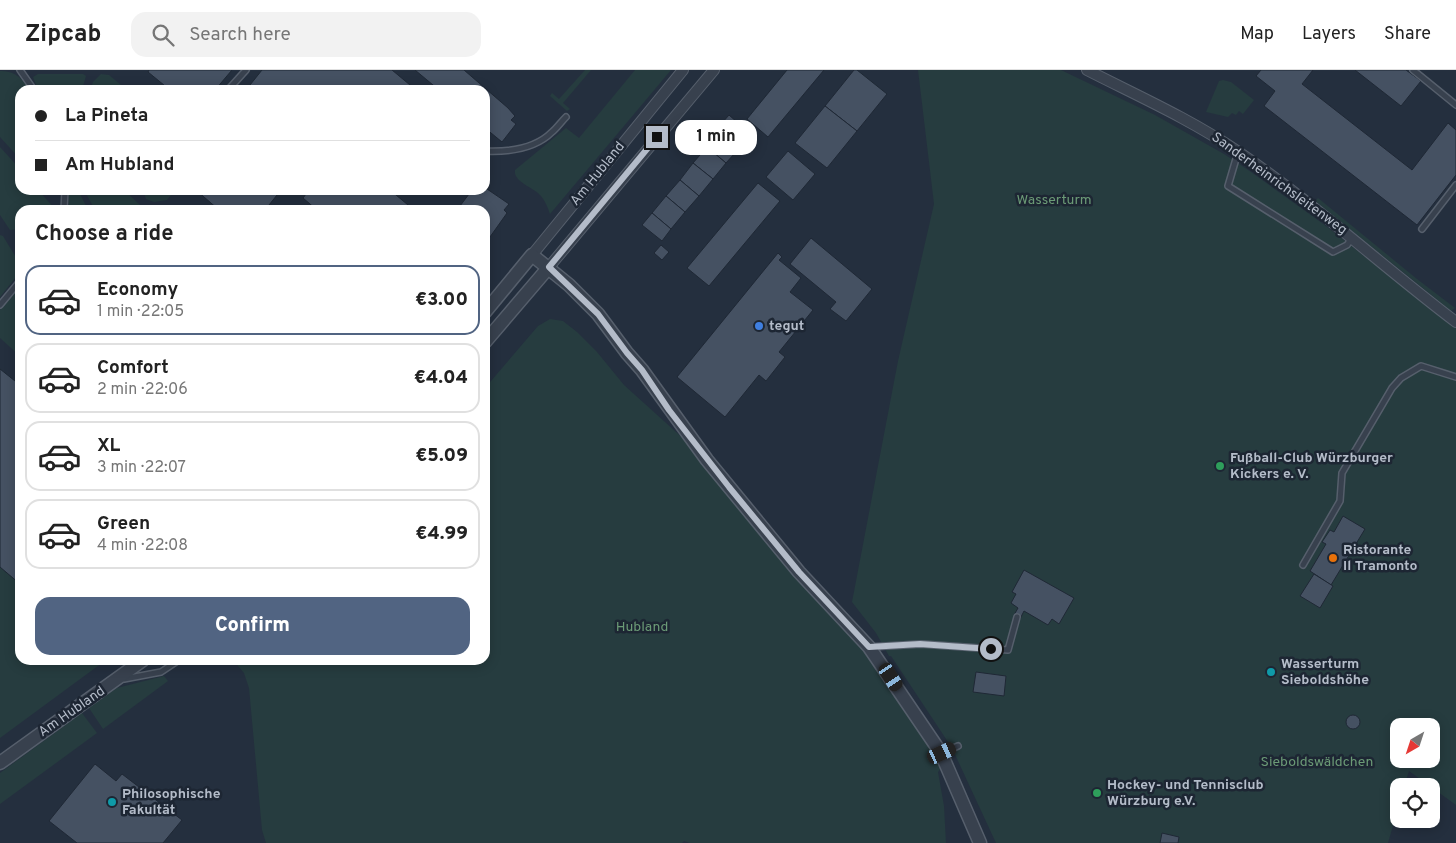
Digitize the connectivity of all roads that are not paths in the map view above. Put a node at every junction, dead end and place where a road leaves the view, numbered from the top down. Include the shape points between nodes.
1 (20, 70) edge
2 (246, 70) edge
3 (683, 70) edge
4 (714, 70) edge
5 (1087, 70) edge
6 (1412, 70) edge
7 (30, 85) edge
8 (232, 85) edge
9 (1456, 105) edge
10 (566, 118) dead end
11 (490, 151) edge
12 (1238, 152) junction
13 (1456, 185) edge
14 (1422, 229) dead end
15 (1352, 237) junction
16 (532, 255) junction
17 (549, 267) junction
18 (15, 287) edge
19 (0, 305) edge
20 (490, 306) edge
21 (1456, 322) edge
22 (490, 336) edge
23 (1456, 377) edge
24 (1303, 565) dead end
25 (1017, 617) dead end
26 (869, 647) junction
27 (136, 665) edge
28 (172, 665) edge
29 (116, 680) junction
30 (958, 746) dead end
31 (942, 753) junction
32 (0, 763) edge
33 (980, 843) edge

1 - 7 lane
2 - 8 lane
3 - 16 street, Am Hubland
4 - 17 street, Am Hubland
5 - 12 street, Sanderheinrichsleitenweg via 1185,119
6 - 9 lane
10 - 11 lane via 551,134 527,147 502,152
12 - 15 street, Sanderheinrichsleitenweg
12 - 15 lane via 1228,186 1333,252 1347,245
13 - 14 lane
15 - 21 street, Sanderheinrichsleitenweg
16 - 17 street
16 - 20 street, Am Hubland
17 - 22 street, Am Hubland
17 - 26 street via 598,314 719,475 799,572
18 - 19 lane
23 - 24 lane via 1421,366 1401,378 1392,388 1342,473 1340,501
25 - 26 lane via 1008,650 920,644
26 - 31 street
27 - 29 street, Am Hubland
28 - 29 lane via 161,672
29 - 32 street, Am Hubland
30 - 31 lane
31 - 33 street

